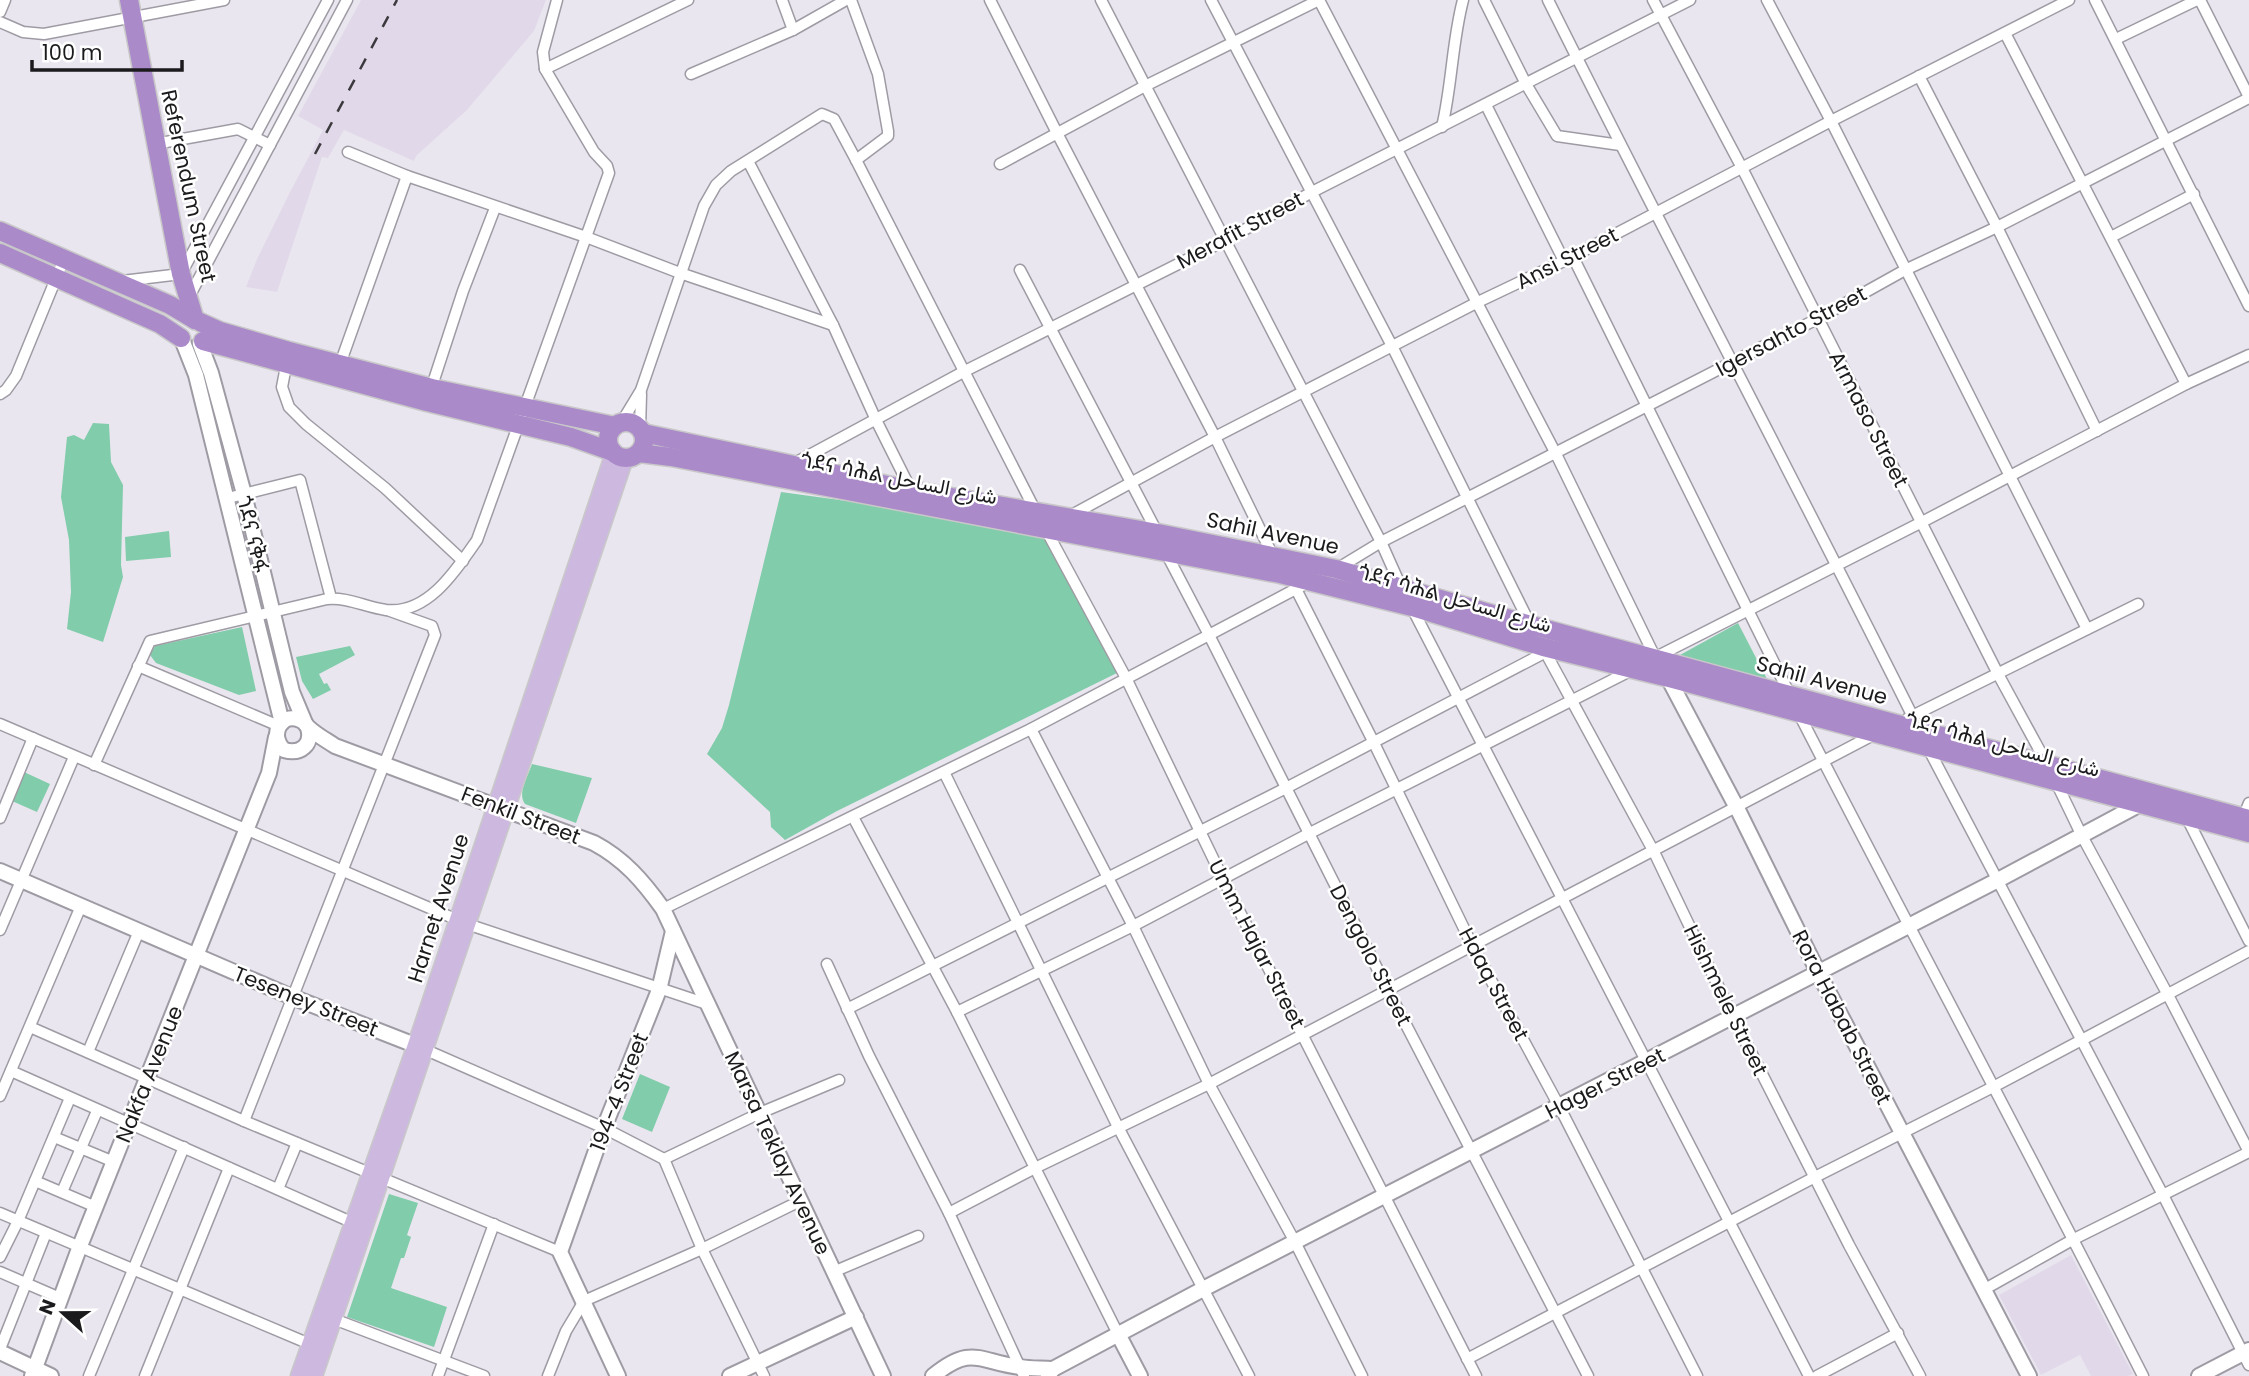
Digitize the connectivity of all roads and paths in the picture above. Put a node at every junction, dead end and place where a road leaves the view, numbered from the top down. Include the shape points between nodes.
1 (5, 0) edge
2 (224, 0) edge
3 (328, 0) edge
4 (347, 0) edge
5 (557, 0) edge
6 (688, 0) edge
7 (782, 0) edge
8 (849, 0) edge
9 (990, 0) edge
10 (1101, 0) edge
11 (1211, 0) edge
12 (1319, 0) edge
13 (1463, 0) edge
14 (1484, 0) edge
15 (1548, 0) edge
16 (1653, 0) edge
17 (1690, 0) edge
18 (1767, 0) edge
19 (2069, 0) edge
20 (2095, 0) edge
21 (2199, 0) edge
22 (131, 9) edge
23 (0, 12) edge
24 (1661, 16) junction
25 (0, 22) edge
26 (793, 30) junction
27 (2005, 33) junction
28 (2116, 39) junction
29 (1233, 43) junction
30 (1577, 58) junction
31 (545, 69) junction
32 (691, 74) dead end
33 (1919, 76) junction
34 (1526, 84) junction
35 (1145, 86) junction
36 (2249, 97) edge
37 (1486, 104) junction
38 (1830, 121) junction
39 (1442, 127) junction
40 (1057, 133) junction
41 (256, 138) junction
42 (2167, 140) junction
43 (156, 144) junction
44 (270, 145) junction
45 (1620, 145) junction
46 (1398, 149) junction
47 (348, 152) dead end
48 (856, 160) junction
49 (748, 161) junction
50 (1000, 164) dead end
51 (1742, 168) junction
52 (407, 176) junction
53 (2081, 184) junction
54 (1312, 192) junction
55 (2194, 194) junction
56 (495, 208) junction
57 (1656, 212) junction
58 (1997, 227) junction
59 (0, 231) edge
60 (586, 237) junction
61 (2112, 237) junction
62 (1226, 240) junction
63 (0, 253) edge
64 (64, 259) junction
65 (1568, 259) junction
66 (1020, 270) dead end
67 (1905, 270) junction
68 (680, 273) junction
69 (181, 274) junction
70 (56, 278) junction
71 (114, 282) junction
72 (1137, 284) junction
73 (188, 298) junction
74 (106, 300) junction
75 (1478, 302) junction
76 (2249, 306) edge
77 (1816, 318) junction
78 (198, 321) junction
79 (833, 325) junction
80 (1050, 327) junction
81 (192, 342) junction
82 (1392, 346) junction
83 (2249, 355) edge
84 (288, 358) junction
85 (1732, 362) junction
86 (338, 370) junction
87 (965, 371) junction
88 (2186, 384) junction
89 (641, 390) junction
90 (1304, 391) junction
91 (0, 394) edge
92 (429, 395) junction
93 (1646, 407) junction
94 (522, 416) junction
95 (876, 419) junction
96 (618, 424) junction
97 (642, 431) junction
98 (2097, 431) junction
99 (1215, 437) junction
100 (623, 454) junction
101 (1556, 454) junction
102 (793, 464) junction
103 (2008, 476) junction
104 (1130, 484) junction
105 (244, 494) junction
106 (911, 497) junction
107 (1467, 497) junction
108 (228, 498) junction
109 (1037, 513) junction
110 (1066, 517) junction
111 (1922, 522) junction
112 (1046, 529) junction
113 (1158, 533) junction
114 (1381, 542) junction
115 (1164, 551) junction
116 (1272, 555) junction
117 (463, 561) junction
118 (1838, 565) junction
119 (1336, 569) junction
120 (1280, 574) junction
121 (1303, 585) junction
122 (1402, 588) junction
123 (331, 598) junction
124 (2138, 604) dead end
125 (1412, 607) junction
126 (387, 610) junction
127 (271, 611) junction
128 (1749, 611) junction
129 (256, 615) junction
130 (1531, 625) junction
131 (2087, 629) junction
132 (1209, 635) junction
133 (1544, 650) junction
134 (1655, 657) junction
135 (138, 666) junction
136 (1634, 669) junction
137 (1998, 674) junction
138 (1126, 678) junction
139 (1669, 678) junction
140 (1789, 693) junction
141 (1459, 697) junction
142 (1571, 702) junction
143 (1798, 713) junction
144 (1909, 723) junction
145 (0, 724) edge
146 (306, 726) junction
147 (279, 729) junction
148 (1031, 729) junction
149 (1876, 734) junction
150 (33, 738) junction
151 (1373, 741) junction
152 (335, 746) junction
153 (1484, 746) junction
154 (1928, 748) junction
155 (297, 751) junction
156 (74, 758) junction
157 (1824, 762) junction
158 (2047, 764) junction
159 (94, 765) junction
160 (384, 765) junction
161 (944, 772) junction
162 (269, 773) junction
163 (2056, 780) junction
164 (1286, 788) junction
165 (1397, 790) junction
166 (2156, 795) junction
167 (2140, 805) junction
168 (501, 806) junction
169 (1737, 808) junction
170 (2182, 808) junction
171 (853, 817) junction
172 (0, 818) edge
173 (2247, 818) edge
174 (247, 830) junction
175 (1200, 831) junction
176 (1310, 833) junction
177 (2082, 836) junction
178 (1654, 852) junction
179 (343, 870) junction
180 (0, 871) edge
181 (1109, 878) junction
182 (1223, 879) junction
183 (21, 880) junction
184 (1998, 880) junction
185 (1561, 900) junction
186 (82, 906) junction
187 (663, 909) junction
188 (461, 922) junction
189 (1019, 923) junction
190 (1133, 926) junction
191 (1908, 927) junction
192 (0, 930) edge
193 (139, 931) junction
194 (673, 931) junction
195 (2249, 941) edge
196 (1472, 945) junction
197 (2249, 951) edge
198 (196, 956) junction
199 (827, 964) dead end
200 (933, 968) junction
201 (1042, 972) junction
202 (1818, 972) junction
203 (659, 990) junction
204 (1388, 990) junction
205 (2168, 995) junction
206 (292, 997) junction
207 (710, 1005) junction
208 (847, 1009) junction
209 (957, 1012) junction
210 (1733, 1017) junction
211 (30, 1027) junction
212 (1302, 1034) junction
213 (2082, 1041) junction
214 (421, 1047) junction
215 (88, 1052) junction
216 (1648, 1062) junction
217 (11, 1071) junction
218 (147, 1078) junction
219 (839, 1080) dead end
220 (1209, 1083) junction
221 (1995, 1086) junction
222 (0, 1096) edge
223 (70, 1098) junction
224 (1559, 1106) junction
225 (97, 1111) junction
226 (760, 1113) junction
227 (244, 1121) junction
228 (128, 1125) junction
229 (1118, 1127) junction
230 (604, 1128) junction
231 (1903, 1133) junction
232 (54, 1137) junction
233 (297, 1143) junction
234 (184, 1147) junction
235 (81, 1148) junction
236 (1472, 1150) junction
237 (2249, 1152) edge
238 (664, 1159) junction
239 (114, 1162) junction
240 (229, 1168) junction
241 (1035, 1168) junction
242 (376, 1176) junction
243 (1815, 1177) junction
244 (35, 1181) junction
245 (278, 1189) junction
246 (62, 1192) junction
247 (2162, 1195) junction
248 (1385, 1196) junction
249 (800, 1201) junction
250 (96, 1207) junction
251 (0, 1213) edge
252 (949, 1213) junction
253 (18, 1221) junction
254 (1728, 1223) junction
255 (494, 1224) junction
256 (359, 1225) junction
257 (46, 1233) junction
258 (918, 1236) dead end
259 (2074, 1239) junction
260 (1296, 1242) junction
261 (80, 1246) junction
262 (702, 1249) junction
263 (560, 1252) junction
264 (0, 1257) edge
265 (1642, 1268) junction
266 (133, 1269) junction
267 (0, 1272) edge
268 (833, 1272) junction
269 (26, 1283) junction
270 (1205, 1288) junction
271 (1985, 1289) junction
272 (179, 1290) junction
273 (60, 1298) junction
274 (584, 1301) junction
275 (1555, 1313) junction
276 (327, 1316) junction
277 (856, 1317) junction
278 (1898, 1333) junction
279 (1118, 1334) junction
280 (316, 1346) junction
281 (0, 1350) edge
282 (2247, 1356) edge
283 (444, 1359) junction
284 (1467, 1359) junction
285 (761, 1370) edge
286 (1022, 1372) edge
287 (1051, 1372) edge
288 (33, 1373) edge
289 (309, 1375) edge
290 (51, 1376) edge
291 (89, 1376) edge
292 (145, 1376) edge
293 (439, 1376) edge
294 (484, 1376) edge
295 (548, 1376) edge
296 (618, 1376) edge
297 (730, 1376) edge
298 (883, 1376) edge
299 (933, 1376) edge
300 (1140, 1376) edge
301 (1249, 1376) edge
302 (1362, 1376) edge
303 (1476, 1376) edge
304 (1588, 1376) edge
305 (1697, 1376) edge
306 (1809, 1376) edge
307 (1817, 1376) edge
308 (1920, 1376) edge
309 (2029, 1376) edge
310 (2143, 1376) edge
311 (2199, 1376) edge

1 - 23 street
2 - 22 street
3 - 41 street
4 - 44 street
5 - 31 street via 543,52
6 - 31 street
7 - 26 street
8 - 26 street
8 - 48 street via 878,74 888,131 888,136
9 - 40 street
10 - 35 street
11 - 29 street, Hishmele Street
12 - 29 street
12 - 46 street
13 - 39 street
14 - 34 street
15 - 30 street
16 - 24 street, Armaso Street
17 - 24 street, Merafit Street
18 - 38 street
19 - 27 street, Ansi Street
20 - 28 street
21 - 28 street
21 - 36 street
22 - 25 street via 44,34 23,32
22 - 43 highway, Referendum Street
24 - 30 street, Merafit Street
24 - 51 street, Armaso Street
26 - 32 street
27 - 33 street, Ansi Street
27 - 53 street
28 - 42 street
29 - 35 street
29 - 54 street, Hishmele Street
30 - 34 street, Merafit Street
30 - 45 street
31 - 60 street via 609,173
33 - 38 street, Ansi Street
33 - 58 street
34 - 37 street, Merafit Street
34 - 45 street via 1557,136
35 - 40 street
35 - 62 street
36 - 42 street, Igersahto Street
37 - 39 street, Merafit Street
37 - 65 street
38 - 51 street, Ansi Street
38 - 67 street
39 - 46 street, Merafit Street
40 - 50 street
40 - 72 street
41 - 43 street via 238,129
41 - 44 street
41 - 69 street
42 - 53 street, Igersahto Street
42 - 55 street
43 - 69 highway, Referendum Street
44 - 73 street
45 - 57 street
46 - 54 street, Merafit Street
46 - 75 street
47 - 52 street
48 - 49 street, Umm Hajar Street via 834,119 822,114
48 - 87 street, Umm Hajar Street
49 - 68 street via 716,185
49 - 79 street
51 - 57 street, Ansi Street
51 - 77 street, Armaso Street
52 - 56 street
52 - 86 street
53 - 58 street, Igersahto Street
53 - 61 street
54 - 62 street, Merafit Street
54 - 82 street, Hishmele Street
55 - 61 street
55 - 76 street
56 - 60 street
56 - 92 street
57 - 65 street, Ansi Street
57 - 85 street
58 - 67 street, Igersahto Street
58 - 98 street
59 - 64 highway
60 - 68 street
60 - 94 street
61 - 88 street
62 - 72 street, Merafit Street
62 - 90 street
63 - 70 highway
64 - 70 street
64 - 71 highway
65 - 75 street, Ansi Street
65 - 93 street
66 - 80 street, Dengolo Street
67 - 77 street, Igersahto Street
67 - 103 street
68 - 79 street
68 - 89 street
69 - 71 street
69 - 73 highway, Referendum Street
70 - 74 highway
70 - 91 street via 16,376
71 - 74 highway
71 - 78 highway
72 - 80 street, Merafit Street
72 - 99 street
73 - 78 highway, Referendum Street
74 - 81 highway
75 - 82 street, Ansi Street
75 - 101 street
77 - 85 street, Igersahto Street
77 - 111 street, Armaso Street
78 - 81 highway via 181,326
78 - 84 highway
79 - 95 street
80 - 87 street, Merafit Street
80 - 104 street, Dengolo Street
81 - 84 highway
81 - 105 street, ጎደና ናቅፋ via 211,373
81 - 108 street, ጎደና ናቅፋ via 196,375
82 - 90 street, Ansi Street
82 - 107 street, Hishmele Street
83 - 88 street
84 - 86 highway
84 - 117 street via 282,387 289,407
85 - 93 street, Igersahto Street
85 - 118 street
86 - 92 highway
87 - 95 street, Merafit Street
87 - 109 street, Umm Hajar Street
88 - 98 street
89 - 96 street
89 - 97 street
90 - 99 street, Ansi Street
90 - 114 street
92 - 94 highway
93 - 101 street, Igersahto Street
93 - 128 street
94 - 96 highway
94 - 100 highway, ጎደና ሳሕል شارع الساحل
94 - 117 street via 477,540
95 - 102 street, Merafit Street
95 - 106 street
96 - 97 highway via 631,423
96 - 100 highway via 609,436 610,447
97 - 100 highway via 643,446
97 - 102 highway, Sahil Avenue
98 - 103 street
99 - 104 street, Ansi Street
99 - 116 street
100 - 106 highway, ጎደና ሳሕል شارع الساحل via 671,457
100 - 168 main road, Harnet Avenue
101 - 107 street, Igersahto Street
101 - 134 street
102 - 106 highway, Sahil Avenue
103 - 111 street
103 - 131 street
104 - 110 street, Ansi Street
104 - 113 street, Dengolo Street
105 - 108 street
105 - 123 street via 300,480
105 - 127 street, ጎደና ናቅፋ
106 - 109 highway, Sahil Avenue
106 - 112 highway, ጎደና ሳሕል شارع الساحل
107 - 114 street, Igersahto Street
107 - 130 street, Hishmele Street
108 - 129 street, ጎደና ናቅፋ
109 - 110 highway, Sahil Avenue
109 - 112 street, Umm Hajar Street
110 - 112 street, Ansi Street
110 - 113 highway, Sahil Avenue
111 - 118 street
111 - 137 street, Armaso Street
112 - 115 highway, ጎደና ሳሕል شارع الساحل
112 - 138 street, Umm Hajar Street
113 - 115 street, Dengolo Street
113 - 116 highway, Sahil Avenue
114 - 119 street, Igersahto Street
114 - 122 street
115 - 120 highway, ጎደና ሳሕል شارع الساحل
115 - 132 street, Dengolo Street
116 - 119 highway, Sahil Avenue
116 - 120 street
117 - 126 street via 422,602
118 - 128 street
118 - 144 street
119 - 121 street, Igersahto Street
119 - 122 highway, Sahil Avenue
120 - 121 highway, ጎደና ሳሕል شارع الساحل
121 - 125 highway, ጎደና ሳሕል شارع الساحل
121 - 132 street, Igersahto Street
121 - 151 street, Hdaq Street
122 - 125 street
122 - 130 highway, Sahil Avenue
123 - 126 street
123 - 127 street
124 - 131 street
125 - 133 highway, ጎደና ሳሕል شارع الساحل
125 - 141 street
126 - 160 street via 432,626 435,635
127 - 129 street
127 - 146 street, ጎደና ናቅፋ
128 - 134 street
128 - 140 street
129 - 135 street via 154,639
129 - 147 street, ጎደና ናቅፋ
130 - 133 street, Hishmele Street
130 - 134 highway, Sahil Avenue
131 - 137 street
132 - 138 street, Igersahto Street
132 - 164 street, Dengolo Street
133 - 136 highway, ጎደና ሳሕል شارع الساحل
133 - 141 street
133 - 142 street, Hishmele Street
134 - 136 street
134 - 139 street, Rora Habab Street
134 - 140 highway, Sahil Avenue
135 - 147 street
135 - 159 street
136 - 139 highway, ጎደና ሳሕል شارع الساحل
136 - 142 street
137 - 144 street
137 - 158 street, Armaso Street
138 - 148 street, Igersahto Street
138 - 175 street, Umm Hajar Street
139 - 143 highway, ጎደና ሳሕል شارع الساحل
139 - 169 street, Rora Habab Street
140 - 143 street
140 - 144 highway, Sahil Avenue
141 - 151 street
141 - 153 street
142 - 153 street
142 - 178 street, Hishmele Street
143 - 149 highway, ጎደና ሳሕል شارع الساحل
143 - 157 street
144 - 149 street
144 - 154 street
144 - 158 highway, Sahil Avenue
145 - 150 street
146 - 147 street via 291,719
146 - 152 street, Fenkil Street
146 - 155 street via 310,733 307,744
147 - 155 street via 281,746
147 - 162 street, ጎደና ናቅፋ
148 - 161 street, Igersahto Street
148 - 181 street
149 - 154 highway, ጎደና ሳሕል شارع الساحل
149 - 157 street
150 - 156 street
150 - 172 street
151 - 164 street
151 - 165 street, Hdaq Street
152 - 155 street
152 - 160 street, Fenkil Street
153 - 165 street
153 - 185 street
154 - 163 highway, ጎደና ሳሕል شارع الساحل
154 - 184 street
155 - 162 street
156 - 159 street
156 - 183 street
157 - 169 street
157 - 191 street
158 - 163 street, Armaso Street
158 - 166 highway, Sahil Avenue
159 - 174 street
160 - 168 street, Fenkil Street
160 - 179 street
161 - 171 street, Igersahto Street
161 - 189 street
162 - 174 street, Nakfa Avenue
163 - 167 highway, ጎደና ሳሕል شارع الساحل
163 - 177 street, Armaso Street
164 - 175 street
164 - 176 street, Dengolo Street
165 - 176 street
165 - 196 street, Hdaq Street
166 - 167 street, Hager Street
166 - 170 highway, Sahil Avenue
167 - 170 highway, ጎደና ሳሕል شارع الساحل
167 - 177 street, Hager Street
168 - 187 street, Fenkil Street via 613,853
168 - 188 main road, Harnet Avenue
169 - 178 street
169 - 202 street, Rora Habab Street
170 - 173 highway, ጎደና ሳሕል شارع الساحل
170 - 195 street
171 - 187 street, Igersahto Street
171 - 200 street
174 - 179 street
174 - 198 street, Nakfa Avenue
175 - 181 street
175 - 182 street, Umm Hajar Street
176 - 182 street
176 - 204 street, Dengolo Street
177 - 184 street, Hager Street
177 - 205 street, Armaso Street
178 - 185 street
178 - 210 street, Hishmele Street
179 - 188 street
179 - 206 street
180 - 183 street, Teseney Street
181 - 189 street
181 - 190 street
182 - 190 street
182 - 212 street, Umm Hajar Street
183 - 186 street, Teseney Street
183 - 192 street
184 - 191 street, Hager Street
184 - 213 street
185 - 196 street
185 - 216 street
186 - 193 street, Teseney Street
186 - 211 street
187 - 194 street, Fenkil Street
188 - 203 street
188 - 214 main road, Harnet Avenue
189 - 200 street
189 - 201 street
190 - 201 street
190 - 220 street
191 - 202 street, Hager Street
191 - 221 street
193 - 198 street, Teseney Street
193 - 215 street
194 - 203 street, 194-4 Street
194 - 207 street, Marsa Teklay Avenue
196 - 204 street
196 - 224 street, Hdaq Street
197 - 205 street
198 - 206 street, Teseney Street
198 - 218 street, Nakfa Avenue
199 - 208 street
200 - 208 street
200 - 209 street
201 - 209 street
201 - 229 street
202 - 210 street, Hager Street
202 - 231 street, Rora Habab Street
203 - 207 street
203 - 230 street, 194-4 Street
204 - 212 street
204 - 236 street, Dengolo Street
205 - 213 street
205 - 237 street, Armaso Street
206 - 214 street, Teseney Street
206 - 227 street
207 - 226 street, Marsa Teklay Avenue
208 - 252 street
209 - 241 street
210 - 216 street, Hager Street
210 - 243 street, Hishmele Street
211 - 215 street
211 - 217 street
212 - 220 street
212 - 248 street, Umm Hajar Street
213 - 221 street
213 - 247 street
214 - 230 street
214 - 242 main road, Harnet Avenue
215 - 218 street
216 - 224 street, Hager Street
216 - 254 street
217 - 222 street
217 - 223 street
218 - 227 street
218 - 228 street, Nakfa Avenue
219 - 226 street
220 - 229 street
220 - 260 street
221 - 231 street
221 - 259 street
223 - 225 street
223 - 232 street
224 - 236 street, Hager Street
224 - 265 street, Hdaq Street
225 - 228 street
225 - 235 street
226 - 238 street
226 - 249 street, Marsa Teklay Avenue
227 - 233 street
228 - 234 street
228 - 239 street, Nakfa Avenue
229 - 241 street
229 - 270 street
230 - 238 street
230 - 263 street, 194-4 Street
231 - 243 street
231 - 271 street, Rora Habab Street
232 - 235 street
232 - 244 street
233 - 242 street
233 - 245 street
234 - 240 street
234 - 266 street
235 - 239 street
235 - 246 street
236 - 248 street, Hager Street
236 - 275 street, Dengolo Street
237 - 247 street
238 - 262 street
239 - 250 street, Nakfa Avenue
240 - 245 street
240 - 272 street
241 - 252 street
241 - 279 street
242 - 255 street
242 - 256 main road, Harnet Avenue
243 - 254 street
243 - 278 street, Hishmele Street
244 - 246 street
244 - 253 street
245 - 256 street
246 - 250 street
247 - 259 street
247 - 282 street
248 - 260 street, Hager Street
248 - 284 street, Umm Hajar Street
249 - 262 street
249 - 268 street, Marsa Teklay Avenue
250 - 261 street, Nakfa Avenue
251 - 253 street
252 - 286 street
253 - 257 street
253 - 264 street
254 - 265 street
254 - 306 street
255 - 263 street
255 - 283 street
256 - 276 main road, Harnet Avenue
257 - 261 street
257 - 269 street
258 - 268 street
259 - 271 street
259 - 310 street
260 - 270 street, Hager Street
260 - 302 street
261 - 266 street
261 - 273 street, Nakfa Avenue
262 - 274 street
262 - 285 street
263 - 274 street
265 - 275 street
265 - 305 street, Hdaq Street
266 - 272 street
266 - 291 street
267 - 269 street
268 - 277 street, Marsa Teklay Avenue
269 - 273 street
269 - 281 street
270 - 279 street, Hager Street
270 - 301 street
271 - 309 street, Rora Habab Street
272 - 280 street
272 - 292 street
273 - 288 street, Nakfa Avenue
274 - 295 street
274 - 296 street
275 - 284 street
275 - 304 street, Dengolo Street
276 - 280 main road, Harnet Avenue
276 - 283 street
277 - 285 street
277 - 298 street, Marsa Teklay Avenue
278 - 307 street
278 - 308 street, Hishmele Street
279 - 287 street, Hager Street
279 - 300 street
280 - 289 main road, Harnet Avenue
281 - 288 street
282 - 311 street
283 - 293 street
283 - 294 street
284 - 303 street, Umm Hajar Street
285 - 297 street
286 - 287 street
286 - 299 street via 979,1357 963,1357
288 - 290 street

